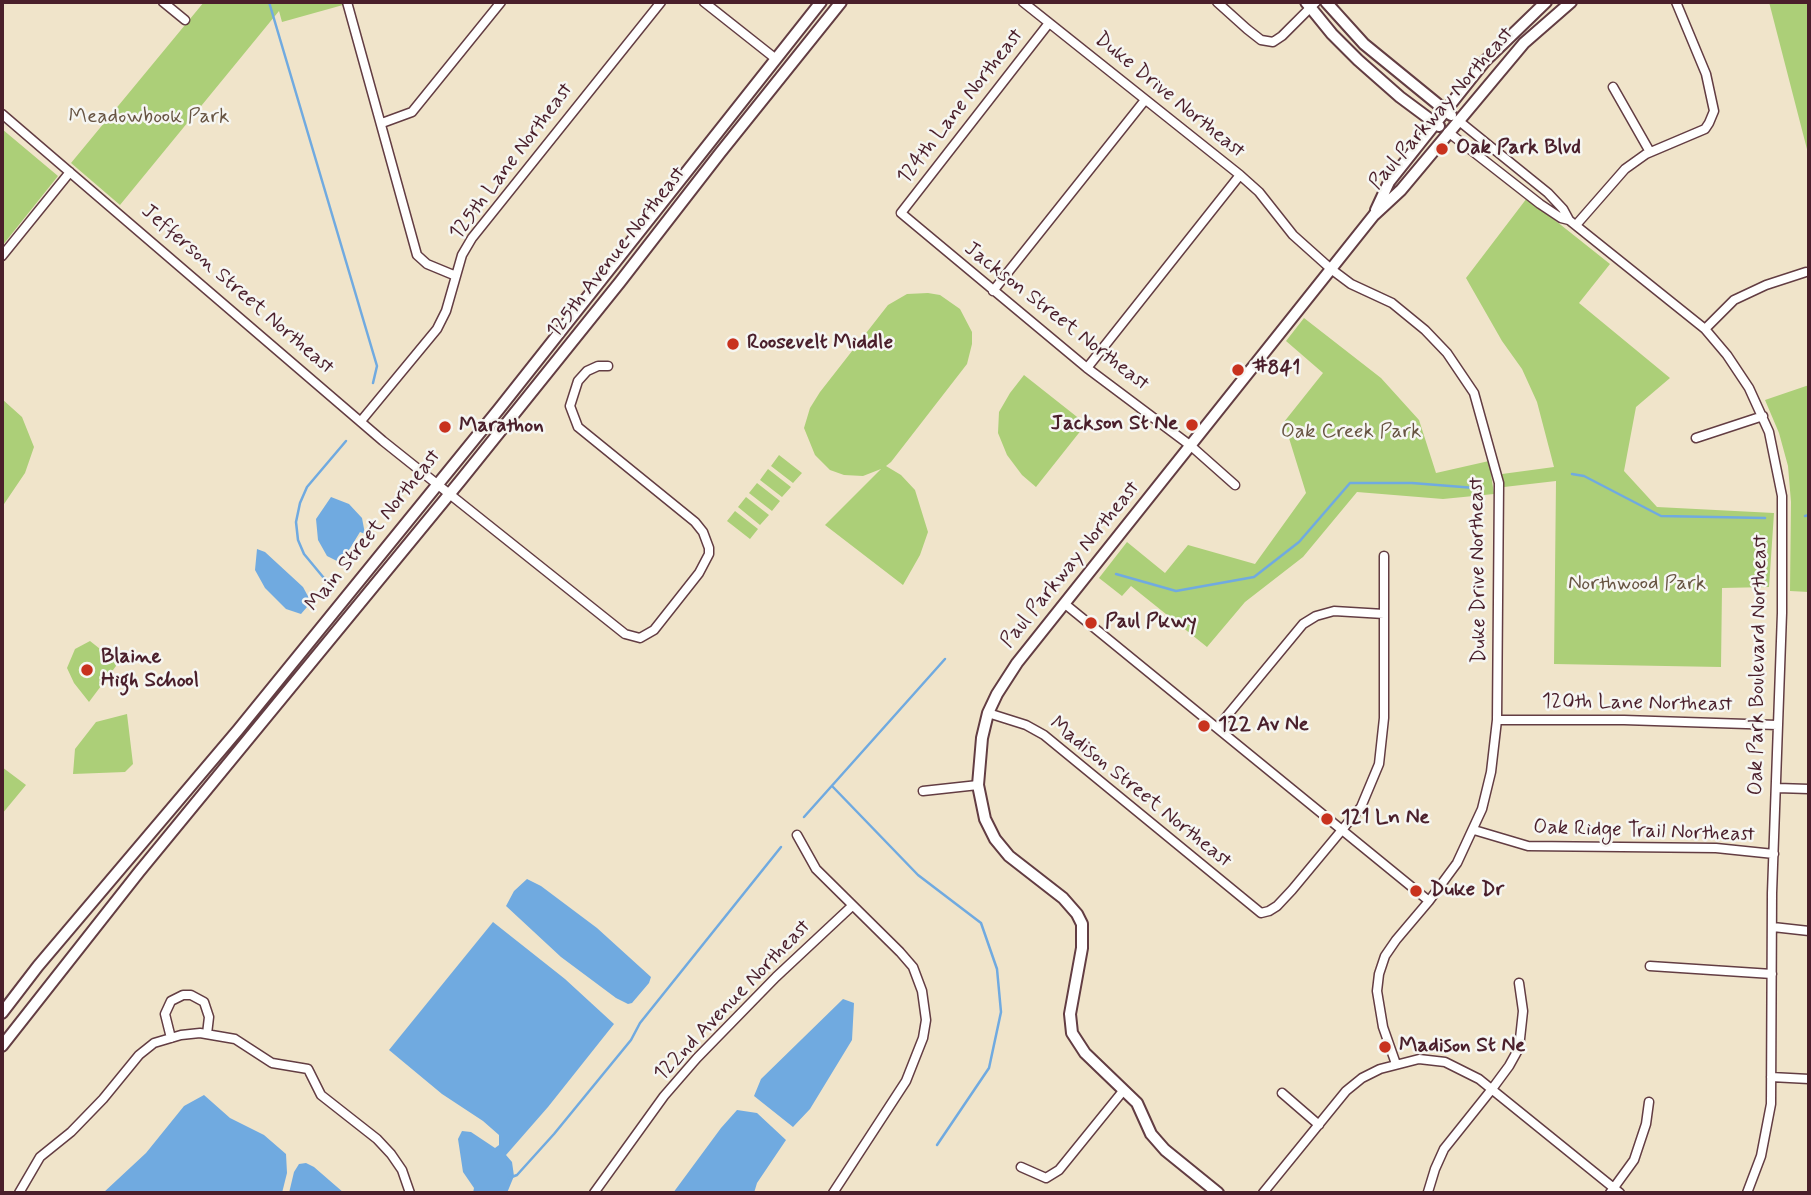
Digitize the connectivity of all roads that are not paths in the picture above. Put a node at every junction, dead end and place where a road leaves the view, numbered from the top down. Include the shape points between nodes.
1 (163, 2) edge
2 (348, 2) edge
3 (501, 2) edge
4 (661, 2) edge
5 (704, 2) edge
6 (821, 2) edge
7 (841, 2) edge
8 (1023, 2) edge
9 (1217, 2) edge
10 (1326, 2) edge
11 (1546, 2) edge
12 (1572, 2) edge
13 (1676, 2) edge
14 (1311, 4) edge
15 (186, 20) dead end
16 (1049, 23) junction
17 (776, 59) junction
18 (1613, 87) dead end
19 (1145, 100) junction
20 (1446, 111) junction
21 (2, 114) edge
22 (1459, 121) junction
23 (382, 123) junction
24 (1435, 124) junction
25 (1448, 132) junction
26 (1650, 152) junction
27 (70, 172) junction
28 (1240, 175) junction
29 (901, 214) joint
30 (1374, 215) junction
31 (1572, 223) junction
32 (2, 256) edge
33 (1331, 269) junction
34 (1806, 271) dead end
35 (456, 276) junction
36 (993, 291) junction
37 (1705, 330) junction
38 (608, 366) dead end
39 (1087, 368) junction
40 (1763, 416) junction
41 (361, 421) junction
42 (1696, 438) dead end
43 (1191, 446) junction
44 (437, 484) junction
45 (1235, 485) dead end
46 (449, 494) junction
47 (1384, 556) dead end
48 (1065, 604) junction
49 (1384, 614) junction
50 (988, 713) junction
51 (1497, 720) junction
52 (1777, 725) junction
53 (1217, 728) junction
54 (978, 785) junction
55 (1777, 788) junction
56 (1809, 789) edge
57 (923, 791) dead end
58 (1474, 830) junction
59 (1340, 831) junction
60 (797, 835) dead end
61 (1774, 855) junction
62 (1429, 901) junction
63 (852, 906) junction
64 (1773, 927) junction
65 (1809, 931) edge
66 (1650, 966) dead end
67 (1772, 974) junction
68 (1519, 983) dead end
69 (2, 1013) edge
70 (207, 1034) junction
71 (171, 1038) junction
72 (2, 1046) edge
73 (1396, 1064) junction
74 (1771, 1077) junction
75 (1809, 1079) edge
76 (1492, 1089) junction
77 (1123, 1091) junction
78 (1282, 1093) dead end
79 (1649, 1102) dead end
80 (1319, 1125) junction
81 (1021, 1167) dead end
82 (1203, 1189) edge
83 (1428, 1192) edge
84 (1615, 1192) edge
85 (19, 1193) edge
86 (410, 1193) edge
87 (594, 1193) edge
88 (833, 1193) edge
89 (1218, 1193) edge
90 (1263, 1193) edge
91 (1747, 1193) edge

1 - 15 street
2 - 23 street
3 - 23 street via 412,112
4 - 35 street, 125th Lane Northeast via 472,238
5 - 17 street
6 - 17 main road, Main Street Northeast
7 - 46 main road, 125th Avenue Northeast
8 - 16 street, Duke Drive Northeast
9 - 14 street via 1261,40 1273,42
10 - 20 main road, Oak Park Boulevard Northeast via 1363,44
11 - 20 main road, Paul Parkway Northeast via 1485,61
12 - 22 main road, Paul Parkway Northeast via 1524,43
13 - 26 street via 1705,71 1714,111 1705,129
14 - 24 main road, Oak Park Boulevard Northeast via 1358,60
16 - 19 street, Duke Drive Northeast
16 - 29 street, 124th Lane Northeast
17 - 44 main road, Main Street Northeast
18 - 26 street
19 - 28 street, Duke Drive Northeast
19 - 36 street
20 - 22 main road, Oak Park Boulevard Northeast
20 - 24 main road, Paul Parkway Northeast
21 - 27 street, Jefferson Street Northeast
22 - 25 main road, Paul Parkway Northeast
22 - 31 street, Oak Park Boulevard Northeast via 1548,192
23 - 35 street via 417,255
24 - 25 main road, Oak Park Boulevard Northeast
24 - 30 main road, Paul Parkway Northeast via 1389,182
25 - 30 main road, Paul Parkway Northeast via 1401,190
25 - 31 street, Oak Park Boulevard Northeast via 1540,204
26 - 31 street via 1614,179
27 - 32 street
27 - 41 street, Jefferson Street Northeast
28 - 33 street, Duke Drive Northeast via 1293,235
28 - 39 street
29 - 36 street, Jackson Street Northeast
30 - 33 main road, Paul Parkway Northeast
31 - 37 street, Oak Park Boulevard Northeast
33 - 43 main road, Paul Parkway Northeast
33 - 51 street, Duke Drive Northeast via 1392,303 1425,330 1474,393 1499,483
34 - 37 street via 1734,299
35 - 41 street, 125th Lane Northeast via 437,329
36 - 39 street, Jackson Street Northeast
37 - 40 street, Oak Park Boulevard Northeast via 1727,355
38 - 46 street, Jefferson Street Northeast via 587,371 578,381 570,406 578,428 695,522 709,548 699,573 654,630 640,638 625,634
39 - 43 street, Jackson Street Northeast
40 - 42 street
40 - 52 street, Oak Park Boulevard Northeast via 1782,496
41 - 44 street, Jefferson Street Northeast
43 - 45 street
43 - 48 main road, Paul Parkway Northeast
44 - 46 street, Jefferson Street Northeast
44 - 69 main road, Main Street Northeast
46 - 72 main road, Main Street Northeast
47 - 49 street
48 - 50 main road, Paul Parkway Northeast via 1017,663
48 - 53 street
49 - 53 street via 1334,611 1303,624
49 - 59 street via 1379,764 1361,807
50 - 54 main road
50 - 59 street, Madison Street Northeast via 1044,735 1261,914 1277,906
51 - 52 street, 120th Lane Northeast
51 - 58 street, Duke Drive Northeast via 1491,772
52 - 55 street, Oak Park Boulevard Northeast
53 - 59 street
54 - 57 street
54 - 77 main road via 985,819 995,839 1009,856 1063,898 1082,924 1070,1014 1072,1033
55 - 56 street
55 - 61 street, Oak Park Boulevard Northeast
58 - 61 street, Oak Ridge Trail Northeast via 1528,846 1716,848
58 - 62 street, Duke Drive Northeast
59 - 62 street
60 - 63 street via 816,869
61 - 64 street, Oak Park Boulevard Northeast
62 - 73 street, Duke Drive Northeast via 1385,956 1379,974 1383,1027
63 - 87 street, 122nd Avenue Northeast via 697,1058
63 - 88 street via 912,967 922,990 926,1020 906,1081
64 - 65 street
64 - 67 street, Oak Park Boulevard Northeast
66 - 67 street
67 - 74 street, Oak Park Boulevard Northeast
68 - 76 street via 1523,1011 1518,1048
70 - 71 street
70 - 71 street via 209,1017 204,1002 183,995 171,1001 165,1014
70 - 86 street via 235,1040 272,1063 308,1069 321,1094 391,1154
71 - 85 street via 154,1043 139,1055 71,1132 40,1157
73 - 76 street via 1419,1059 1445,1062
73 - 80 street via 1362,1078
74 - 75 street
74 - 91 street, Oak Park Boulevard Northeast via 1761,1157
76 - 83 street via 1444,1149
76 - 84 street
77 - 81 street via 1059,1170 1046,1178
77 - 82 main road via 1137,1103 1151,1134
78 - 80 street
79 - 84 street via 1634,1160
80 - 90 street
82 - 89 main road

